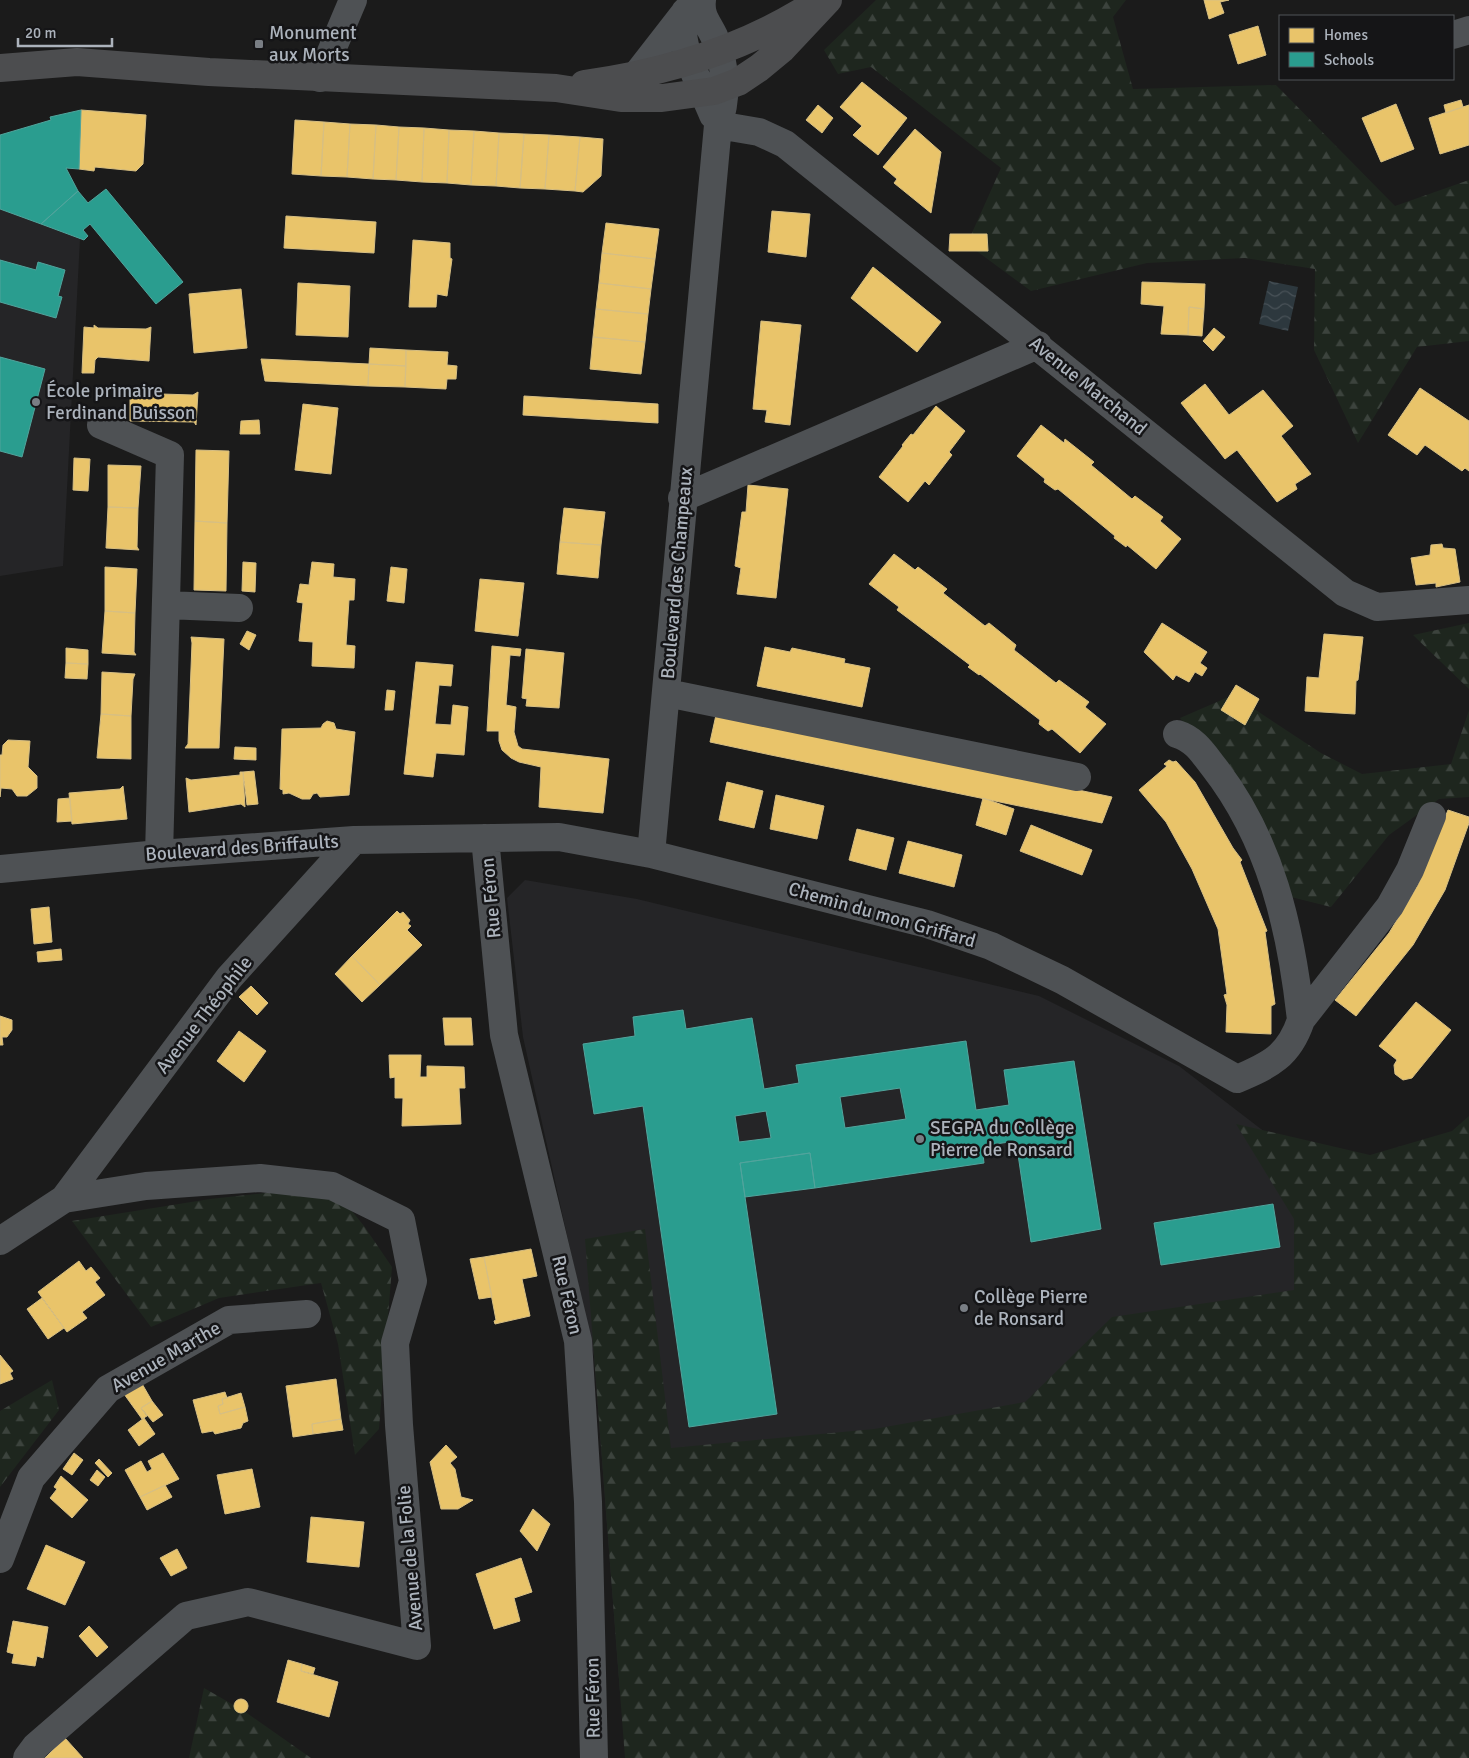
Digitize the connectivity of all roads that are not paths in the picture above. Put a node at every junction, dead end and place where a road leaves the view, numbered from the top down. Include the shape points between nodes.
1 (353, 0) edge
2 (821, 0) edge
3 (828, 0) edge
4 (694, 4) edge
5 (1469, 30) edge
6 (1454, 35) edge
7 (719, 52) junction
8 (691, 60) junction
9 (0, 68) edge
10 (637, 74) junction
11 (320, 78) junction
12 (556, 88) junction
13 (714, 90) junction
14 (718, 125) junction
15 (1038, 345) junction
16 (101, 425) dead end
17 (682, 498) junction
18 (1469, 600) edge
19 (166, 605) junction
20 (239, 608) dead end
21 (667, 693) junction
22 (1177, 734) dead end
23 (1077, 777) dead end
24 (1432, 816) dead end
25 (485, 838) junction
26 (354, 840) junction
27 (159, 854) junction
28 (663, 857) junction
29 (0, 869) edge
30 (1301, 1020) junction
31 (64, 1199) junction
32 (0, 1241) edge
33 (307, 1314) dead end
34 (0, 1559) edge
35 (27, 1758) edge
36 (594, 1758) edge

1 - 11 street
2 - 7 main road via 766,33
3 - 13 main road via 779,52 759,68
4 - 7 street via 714,35
4 - 8 street via 682,38
4 - 10 street
5 - 6 street
7 - 8 main road
7 - 13 street
8 - 10 main road
8 - 13 street
9 - 11 main road via 77,62
10 - 12 main road
11 - 12 main road
12 - 13 main road via 641,100
13 - 14 street
14 - 15 street, Avenue Marchand via 759,132 785,144
14 - 17 street, Boulevard des Champeaux
15 - 17 street
15 - 18 street, Avenue Marchand via 1345,593 1377,607
16 - 19 street via 170,455
17 - 21 street, Boulevard des Champeaux
19 - 20 street
19 - 27 street
21 - 23 street
21 - 28 street, Boulevard des Champeaux
22 - 30 street via 1187,737 1198,747 1224,781 1259,840 1282,905 1295,967
24 - 30 street via 1410,870 1390,906
25 - 26 street, Boulevard des Briffaults
25 - 28 street via 559,837
25 - 36 street, Rue Féron via 504,1035 578,1340 588,1502
26 - 27 street, Boulevard des Briffaults
26 - 31 street, Avenue Théophile via 229,978
27 - 29 street, Boulevard des Briffaults
28 - 30 street, Chemin du mon Griffard via 927,924 991,946 1062,980 1237,1080 1267,1067 1283,1053 1295,1038
31 - 32 street
31 - 35 street, Avenue de la Folie via 146,1186 260,1178 332,1186 401,1220 413,1281 395,1343 417,1646 248,1602 186,1616 36,1746
33 - 34 street, Avenue Marthe via 229,1320 108,1389 31,1478

